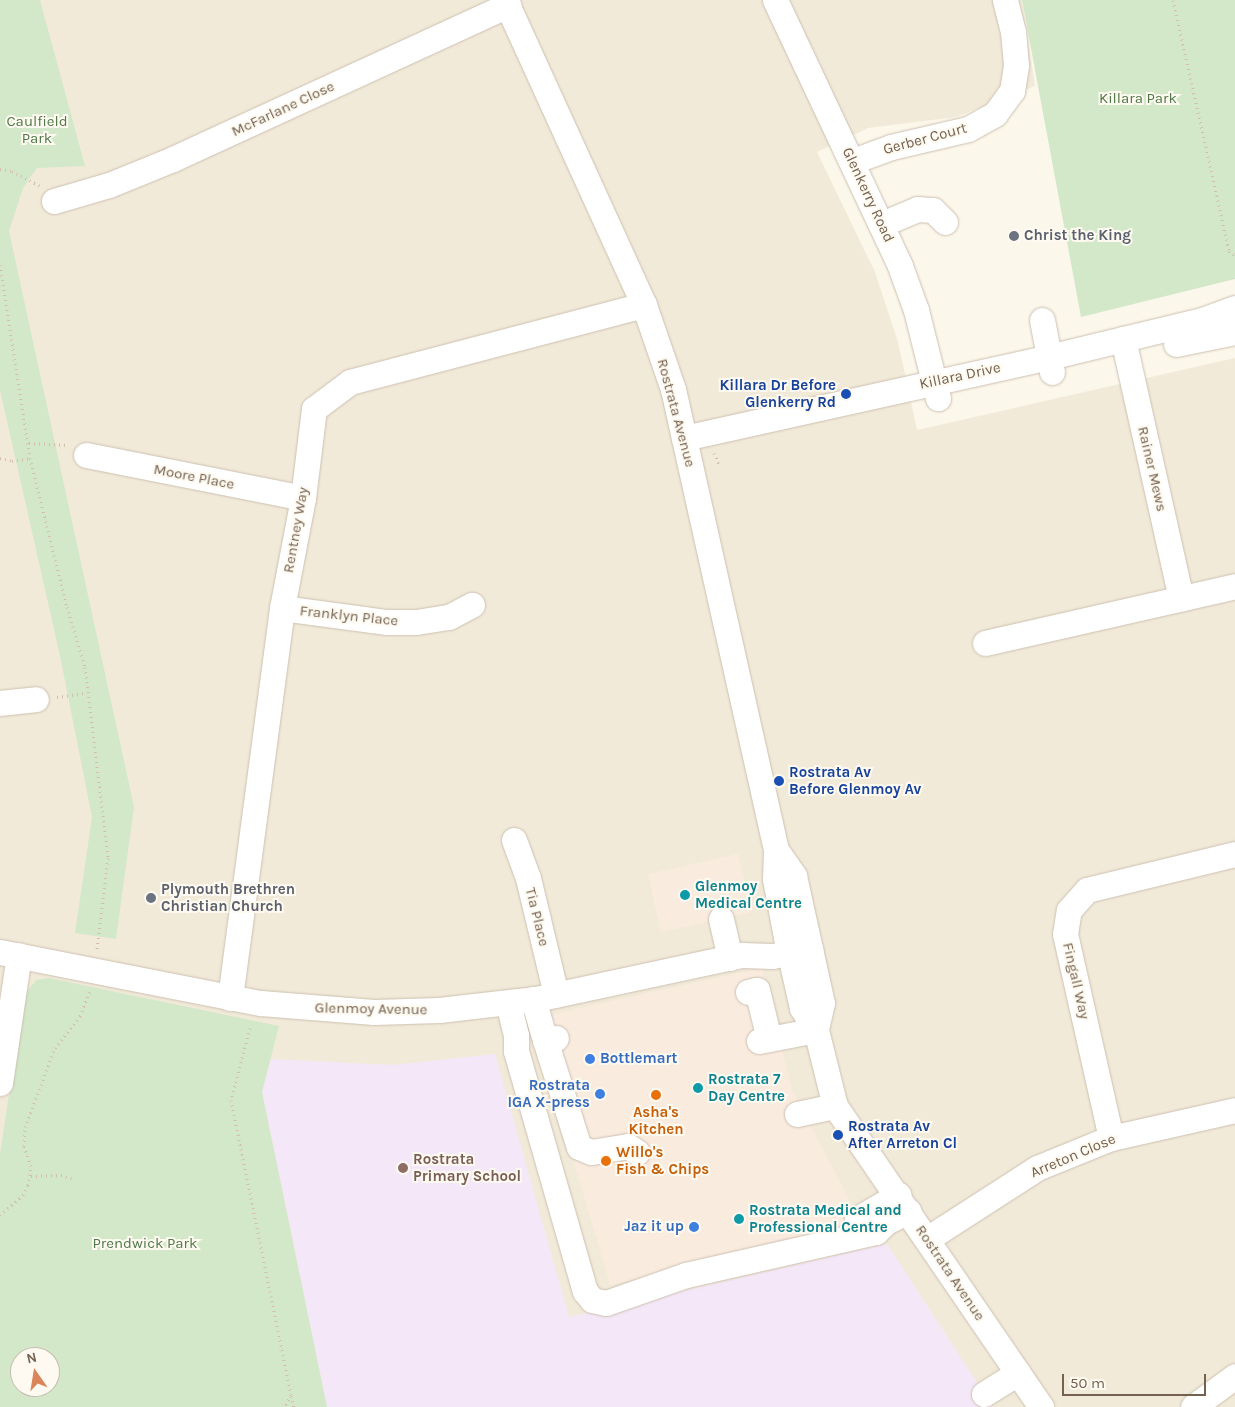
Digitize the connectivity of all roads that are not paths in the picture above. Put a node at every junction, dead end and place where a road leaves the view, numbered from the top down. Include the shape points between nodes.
1 (774, 0) edge
2 (1005, 0) edge
3 (507, 3) edge
4 (853, 161) junction
5 (54, 202) road end
6 (945, 222) dead end
7 (882, 224) junction
8 (644, 305) junction
9 (1235, 308) edge
10 (1042, 320) dead end
11 (1235, 332) edge
12 (1124, 347) junction
13 (1051, 365) junction
14 (936, 390) junction
15 (686, 447) junction
16 (86, 455) road end
17 (303, 498) junction
18 (1235, 586) edge
19 (1181, 599) junction
20 (472, 605) dead end
21 (282, 608) junction
22 (985, 643) dead end
23 (36, 699) road end
24 (0, 703) edge
25 (514, 840) dead end
26 (1235, 854) edge
27 (721, 918) dead end
28 (798, 943) junction
29 (10, 953) edge
30 (736, 956) junction
31 (748, 992) dead end
32 (545, 997) junction
33 (230, 998) junction
34 (508, 1003) junction
35 (816, 1030) junction
36 (0, 1083) edge
37 (836, 1106) junction
38 (1235, 1110) edge
39 (797, 1114) dead end
40 (1111, 1138) junction
41 (637, 1152) dead end
42 (903, 1203) junction
43 (857, 1220) dead end
44 (927, 1239) junction
45 (1018, 1373) junction
46 (1235, 1376) edge
47 (984, 1394) dead end
48 (1041, 1407) edge
49 (1192, 1407) edge

1 - 4 street, Glenkerry Road
2 - 4 street, Gerber Court via 1013,32 1016,65 1012,91 995,114 968,129 891,146
3 - 5 street, McFarlane Close via 181,156 109,185
3 - 8 street, Rostrata Avenue
4 - 7 street, Glenkerry Road
6 - 7 street via 933,210 917,209
7 - 14 street, Glenkerry Road via 916,310
8 - 15 street, Rostrata Avenue via 673,389
8 - 17 street, Rentney Way via 350,382 314,409
9 - 12 street, Killara Drive
10 - 13 street
11 - 12 street, Killara Drive
12 - 13 street, Killara Drive
12 - 19 street, Rainer Mews
13 - 14 street, Killara Drive
14 - 15 street, Killara Drive
15 - 28 street, Rostrata Avenue via 776,850 775,879
16 - 17 street, Moore Place
17 - 21 street, Rentney Way
18 - 19 street
19 - 22 street
20 - 21 street, Franklyn Place via 449,617 416,622 387,622
21 - 33 street, Rentney Way
23 - 24 street
25 - 32 street, Tia Place via 529,883
26 - 40 street, Fingall Way via 1087,890 1069,910 1065,934
27 - 30 street
28 - 30 street, Glenmoy Avenue
28 - 35 street, Rostrata Avenue via 802,1008
29 - 33 street, Glenmoy Avenue
29 - 36 street
30 - 32 street, Glenmoy Avenue
31 - 35 street via 757,990 764,1040
32 - 34 street, Glenmoy Avenue
32 - 41 street, Tia Place via 551,1039 579,1147 591,1152 628,1146
33 - 34 street, Glenmoy Avenue via 305,1008 374,1012
34 - 42 street via 516,1035 516,1051 587,1296 606,1303 876,1232
35 - 37 street, Rostrata Avenue
37 - 39 street
37 - 42 street, Rostrata Avenue
38 - 40 street, Arreton Close
40 - 44 street, Arreton Close via 1037,1168
42 - 43 street
42 - 44 street, Rostrata Avenue
44 - 45 street, Rostrata Avenue
45 - 47 street
45 - 48 street, Rostrata Avenue
46 - 49 street

